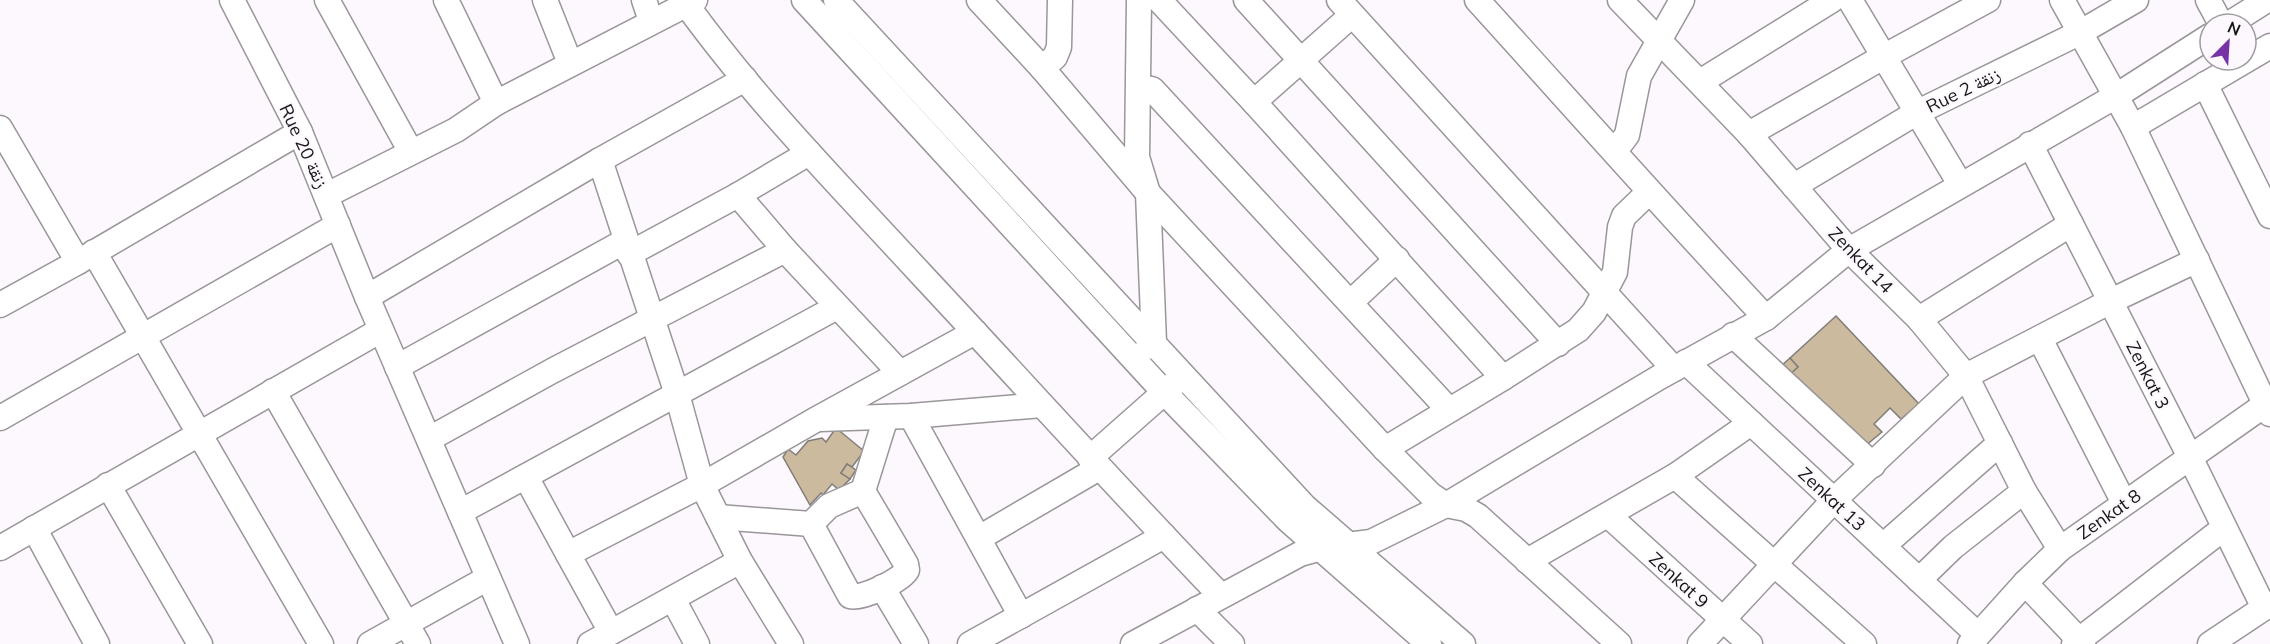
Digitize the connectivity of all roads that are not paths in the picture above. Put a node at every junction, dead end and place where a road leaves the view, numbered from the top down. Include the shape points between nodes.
1 (231, 0) edge
2 (327, 0) edge
3 (446, 0) edge
4 (545, 0) edge
5 (804, 0) edge
6 (836, 0) edge
7 (979, 0) edge
8 (1060, 0) edge
9 (1139, 0) edge
10 (1159, 0) edge
11 (1246, 0) edge
12 (1477, 0) edge
13 (1620, 0) edge
14 (1682, 0) edge
15 (1832, 0) edge
16 (1850, 0) edge
17 (1988, 0) edge
18 (2062, 0) edge
19 (2136, 0) edge
20 (2267, 0) edge
21 (691, 2) edge
22 (1345, 7) edge
23 (648, 10) edge
24 (2248, 12) edge
25 (2081, 32) junction
26 (1660, 42) junction
27 (2198, 44) edge
28 (2269, 49) edge
29 (1882, 57) junction
30 (1300, 60) junction
31 (570, 63) junction
32 (1042, 68) junction
33 (745, 79) junction
34 (1700, 82) junction
35 (2205, 84) junction
36 (1139, 87) junction
37 (2116, 96) junction
38 (1254, 102) junction
39 (496, 103) junction
40 (1916, 113) junction
41 (2133, 127) junction
42 (0, 128) edge
43 (300, 132) junction
44 (1749, 134) junction
45 (2030, 144) junction
46 (1615, 150) junction
47 (411, 152) junction
48 (809, 153) junction
49 (600, 160) junction
50 (1960, 184) junction
51 (1794, 186) junction
52 (1649, 192) junction
53 (1148, 193) junction
54 (327, 195) junction
55 (738, 195) junction
56 (2270, 216) edge
57 (2071, 224) junction
58 (338, 225) junction
59 (627, 248) junction
60 (785, 250) junction
61 (1849, 250) junction
62 (86, 257) junction
63 (1396, 259) junction
64 (2197, 260) junction
65 (1605, 295) junction
66 (367, 297) junction
67 (2111, 301) junction
68 (1351, 302) junction
69 (0, 305) edge
70 (837, 307) junction
71 (1766, 318) junction
72 (1918, 319) junction
73 (652, 320) junction
74 (381, 330) junction
75 (975, 332) junction
76 (1733, 335) junction
77 (143, 336) junction
78 (2040, 339) junction
79 (1154, 342) junction
80 (1558, 344) junction
81 (1135, 359) junction
82 (1680, 366) junction
83 (397, 367) junction
84 (900, 373) junction
85 (1183, 375) junction
86 (1966, 376) junction
87 (1503, 378) junction
88 (273, 391) junction
89 (1164, 392) junction
90 (677, 394) junction
91 (1042, 405) junction
92 (2268, 409) edge
93 (1449, 410) junction
94 (911, 416) junction
95 (886, 417) junction
96 (0, 418) edge
97 (815, 420) junction
98 (1751, 423) junction
99 (200, 433) junction
100 (429, 440) junction
101 (2000, 443) junction
102 (1385, 449) junction
103 (2190, 457) junction
104 (1095, 463) junction
105 (1873, 465) junction
106 (1675, 476) junction
107 (526, 477) junction
108 (108, 485) junction
109 (702, 485) junction
110 (2024, 491) junction
111 (863, 492) junction
112 (1834, 500) junction
113 (2124, 504) junction
114 (1446, 505) junction
115 (460, 512) junction
116 (1608, 516) junction
117 (718, 517) junction
118 (811, 524) junction
119 (34, 528) junction
120 (2224, 528) junction
121 (1164, 536) junction
122 (979, 538) junction
123 (1350, 546) junction
124 (1882, 546) junction
125 (0, 548) edge
126 (1322, 548) junction
127 (2060, 549) junction
128 (568, 554) junction
129 (740, 561) junction
130 (1527, 561) junction
131 (1773, 563) junction
132 (488, 578) junction
133 (1919, 580) junction
134 (2025, 583) junction
135 (882, 587) junction
136 (1221, 596) junction
137 (673, 599) junction
138 (2267, 606) edge
139 (1197, 609) junction
140 (1021, 616) junction
141 (1722, 620) junction
142 (611, 633) junction
143 (412, 634) edge
144 (1974, 640) edge
145 (2079, 642) edge
146 (98, 644) edge
147 (200, 644) edge
148 (321, 644) edge
149 (370, 644) edge
150 (517, 644) edge
151 (590, 644) edge
152 (697, 644) edge
153 (791, 644) edge
154 (916, 644) edge
155 (970, 644) edge
156 (1133, 644) edge
157 (1232, 644) edge
158 (1429, 644) edge
159 (1463, 644) edge
160 (1619, 644) edge
161 (1700, 644) edge
162 (1750, 644) edge
163 (1864, 644) edge
164 (2210, 644) edge

1 - 43 street, Rue 20 زنقة
2 - 47 street
3 - 39 street
4 - 31 street
5 - 81 street
6 - 79 street
7 - 32 street
8 - 32 street via 1059,47 1055,57
9 - 36 street
10 - 38 street
11 - 30 street
12 - 46 street
13 - 26 street, Zenkat 14
14 - 26 street
15 - 34 street
16 - 29 street
17 - 29 street
18 - 25 street
19 - 25 street, Rue 2 زنقة
20 - 24 street
21 - 23 street
21 - 33 street via 715,44
22 - 30 street
22 - 65 street, Zenkat 13
23 - 31 street
25 - 37 street
25 - 40 street, Rue 2 زنقة
26 - 34 street, Zenkat 14
26 - 46 street via 1639,76 1627,135
27 - 37 street
28 - 35 street
29 - 40 street
29 - 44 street
30 - 38 street
30 - 80 street
31 - 39 street
32 - 53 street
33 - 48 street
33 - 49 street
34 - 44 street, Zenkat 14
35 - 41 street
35 - 56 street
36 - 53 street via 1137,157
36 - 68 street via 1152,89
37 - 41 street
37 - 45 street
38 - 63 street
39 - 47 street via 456,130
40 - 50 street
40 - 51 street, Rue 2 زنقة
41 - 64 street
42 - 62 street
43 - 54 street, Rue 20 زنقة
43 - 62 street
44 - 51 street, Zenkat 14
45 - 50 street
45 - 57 street, Zenkat 3
46 - 52 street
47 - 54 street
48 - 55 street
48 - 75 street
49 - 59 street
49 - 66 street
50 - 61 street
51 - 61 street, Zenkat 14
52 - 65 street via 1624,216 1617,261
52 - 71 street
53 - 79 street
53 - 102 street
54 - 58 street, Rue 20 زنقة
55 - 59 street
55 - 60 street
57 - 67 street, Zenkat 3
57 - 72 street
58 - 66 street, Rue 20 زنقة
58 - 77 street
59 - 73 street
59 - 83 street
60 - 70 street
60 - 73 street
61 - 71 street
61 - 72 street, Zenkat 14
62 - 69 street
62 - 77 street
63 - 68 street
63 - 87 street
64 - 67 street
64 - 92 street
65 - 80 street via 1586,321
65 - 82 street, Zenkat 13
66 - 74 street, Rue 20 زنقة
67 - 78 street
67 - 103 street, Zenkat 3
68 - 93 street
70 - 84 street
70 - 90 street
71 - 76 street
72 - 86 street, Zenkat 14
73 - 90 street
73 - 100 street via 552,370
74 - 83 street, Rue 20 زنقة
74 - 88 street
75 - 84 street
75 - 91 street
76 - 82 street
76 - 105 street
77 - 96 street
77 - 99 street
78 - 86 street
78 - 113 street
79 - 81 street
79 - 85 street
80 - 87 street
81 - 89 street
82 - 98 street, Zenkat 13
82 - 114 street
83 - 100 street, Rue 20 زنقة
84 - 97 street
85 - 89 street
85 - 123 street via 1304,506
86 - 101 street, Zenkat 14
86 - 105 street
87 - 93 street
88 - 99 street
88 - 143 street
89 - 104 street
89 - 126 street via 1288,520
90 - 107 street
90 - 109 street
91 - 94 street
91 - 104 street
92 - 103 street, Zenkat 8
93 - 102 street
94 - 95 street
94 - 122 street
95 - 97 street
95 - 111 street
97 - 109 street
98 - 106 street
98 - 112 street, Zenkat 13
99 - 108 street
99 - 148 street
100 - 115 street, Rue 20 زنقة
101 - 110 street, Zenkat 14
101 - 124 street
102 - 114 street
103 - 113 street, Zenkat 8
103 - 120 street, Zenkat 3
104 - 121 street
104 - 122 street
105 - 112 street
106 - 116 street
106 - 131 street
107 - 115 street
107 - 128 street
108 - 119 street
108 - 147 street
109 - 117 street
109 - 128 street
110 - 127 street, Zenkat 14
110 - 133 street via 1953,547
111 - 118 street via 829,506
111 - 135 street via 907,567 904,575
112 - 124 street, Zenkat 13
112 - 131 street
113 - 127 street, Zenkat 8
114 - 123 street via 1371,542
114 - 130 street via 1478,516
115 - 132 street, Rue 20 زنقة
116 - 130 street
116 - 141 street, Zenkat 9
117 - 118 street
117 - 129 street
118 - 135 street via 850,596 857,598
119 - 125 street
119 - 146 street
120 - 138 street, Zenkat 3
120 - 145 street
121 - 136 street
121 - 140 street
122 - 140 street
123 - 126 street
123 - 159 street
124 - 133 street, Zenkat 13
126 - 136 street via 1300,554
126 - 158 street
127 - 134 street, Zenkat 8
128 - 142 street
129 - 137 street
129 - 153 street
130 - 160 street
131 - 141 street
131 - 163 street
132 - 143 street
132 - 150 street, Rue 20 زنقة
133 - 144 street, Zenkat 13
134 - 144 street, Zenkat 8
134 - 145 street
135 - 154 street
136 - 139 street
137 - 142 street
137 - 152 street
138 - 164 street
139 - 156 street
139 - 157 street
140 - 155 street
141 - 161 street
141 - 162 street, Zenkat 9
142 - 151 street
143 - 149 street

